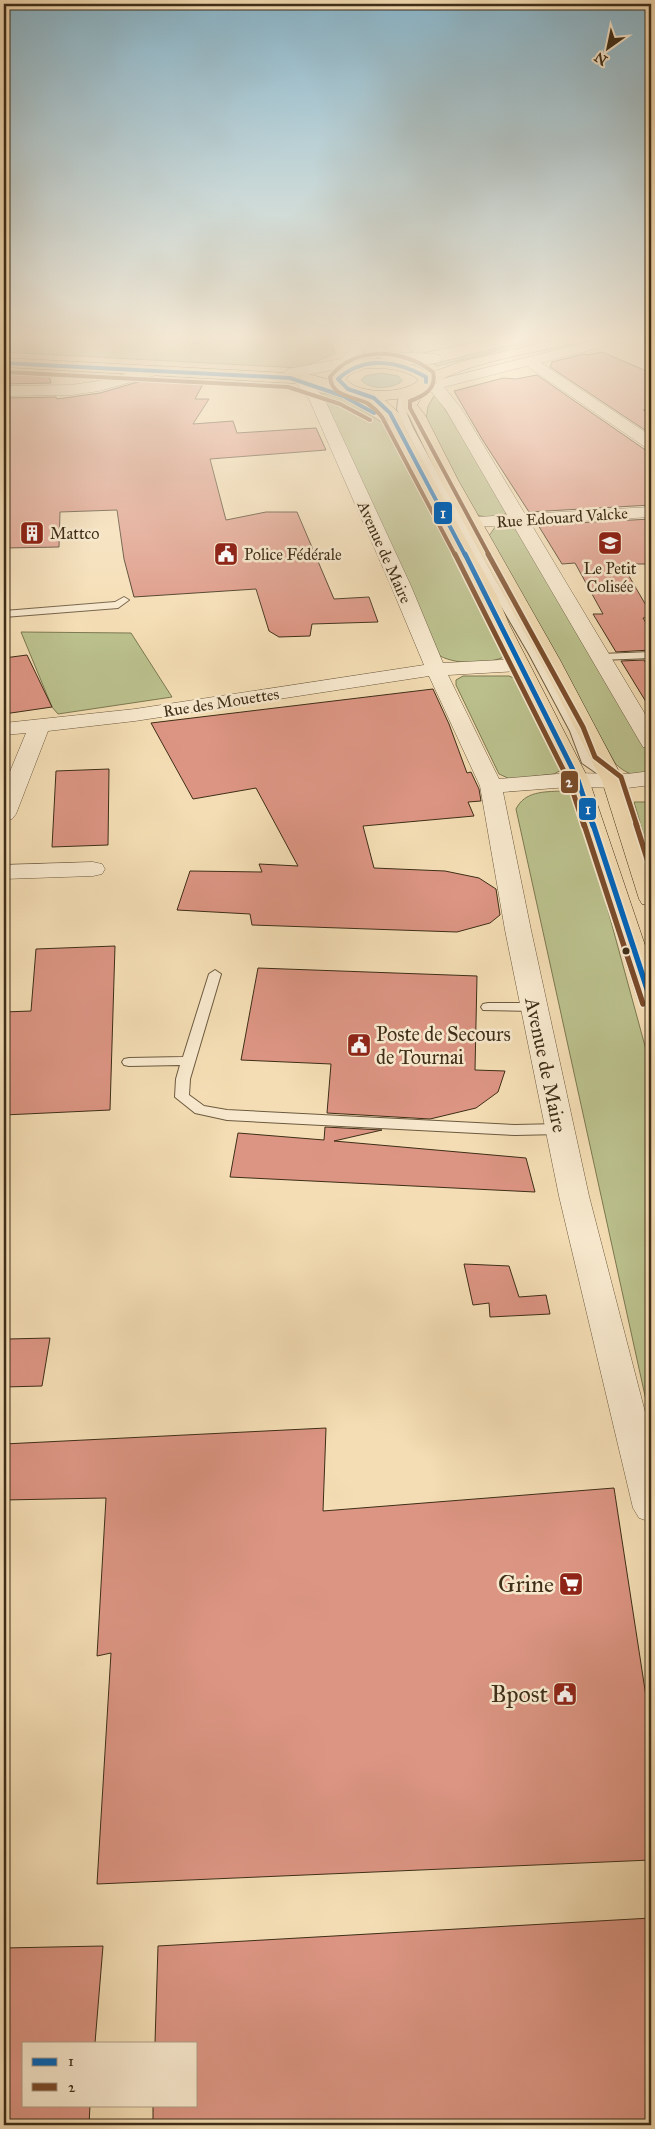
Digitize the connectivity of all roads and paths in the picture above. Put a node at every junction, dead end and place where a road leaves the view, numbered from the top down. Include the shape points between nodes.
1 (334, 438) edge
2 (402, 438) edge
3 (415, 438) edge
4 (429, 438) edge
5 (471, 438) edge
6 (651, 512) edge
7 (520, 520) junction
8 (472, 522) junction
9 (124, 600) dead end
10 (4, 614) edge
11 (651, 655) edge
12 (601, 658) junction
13 (520, 665) junction
14 (438, 669) junction
15 (39, 727) junction
16 (4, 730) edge
17 (651, 742) edge
18 (651, 778) edge
19 (578, 780) junction
20 (614, 781) junction
21 (491, 786) junction
22 (4, 814) edge
23 (93, 869) dead end
24 (4, 872) edge
25 (651, 899) edge
26 (215, 974) dead end
27 (651, 1001) edge
28 (488, 1007) dead end
29 (534, 1007) junction
30 (188, 1061) junction
31 (129, 1062) dead end
32 (560, 1129) junction
33 (647, 1466) edge
34 (651, 1508) edge

1 - 14 street, Avenue de Maire
2 - 13 main road
3 - 20 lane via 534,654 575,731 588,763
4 - 8 main road
5 - 7 street
6 - 7 street, Rue Edouard Valcke
7 - 8 street, Rue Edouard Valcke
7 - 12 street
8 - 20 main road
9 - 10 lane via 118,605
11 - 12 lane
12 - 17 street
13 - 14 street
13 - 19 main road
14 - 15 street, Rue des Mouettes
14 - 21 street, Avenue de Maire via 442,684
15 - 16 street, Rue des Mouettes
15 - 22 street
18 - 20 street
19 - 20 street
19 - 21 street
19 - 27 main road
20 - 25 main road
21 - 29 street, Avenue de Maire
23 - 24 street
26 - 30 lane
28 - 29 lane
29 - 32 street, Avenue de Maire
30 - 31 lane
30 - 32 lane via 182,1097 200,1110 226,1115 515,1130
32 - 33 street, Avenue de Maire via 574,1196
33 - 34 street, Avenue de Maire

